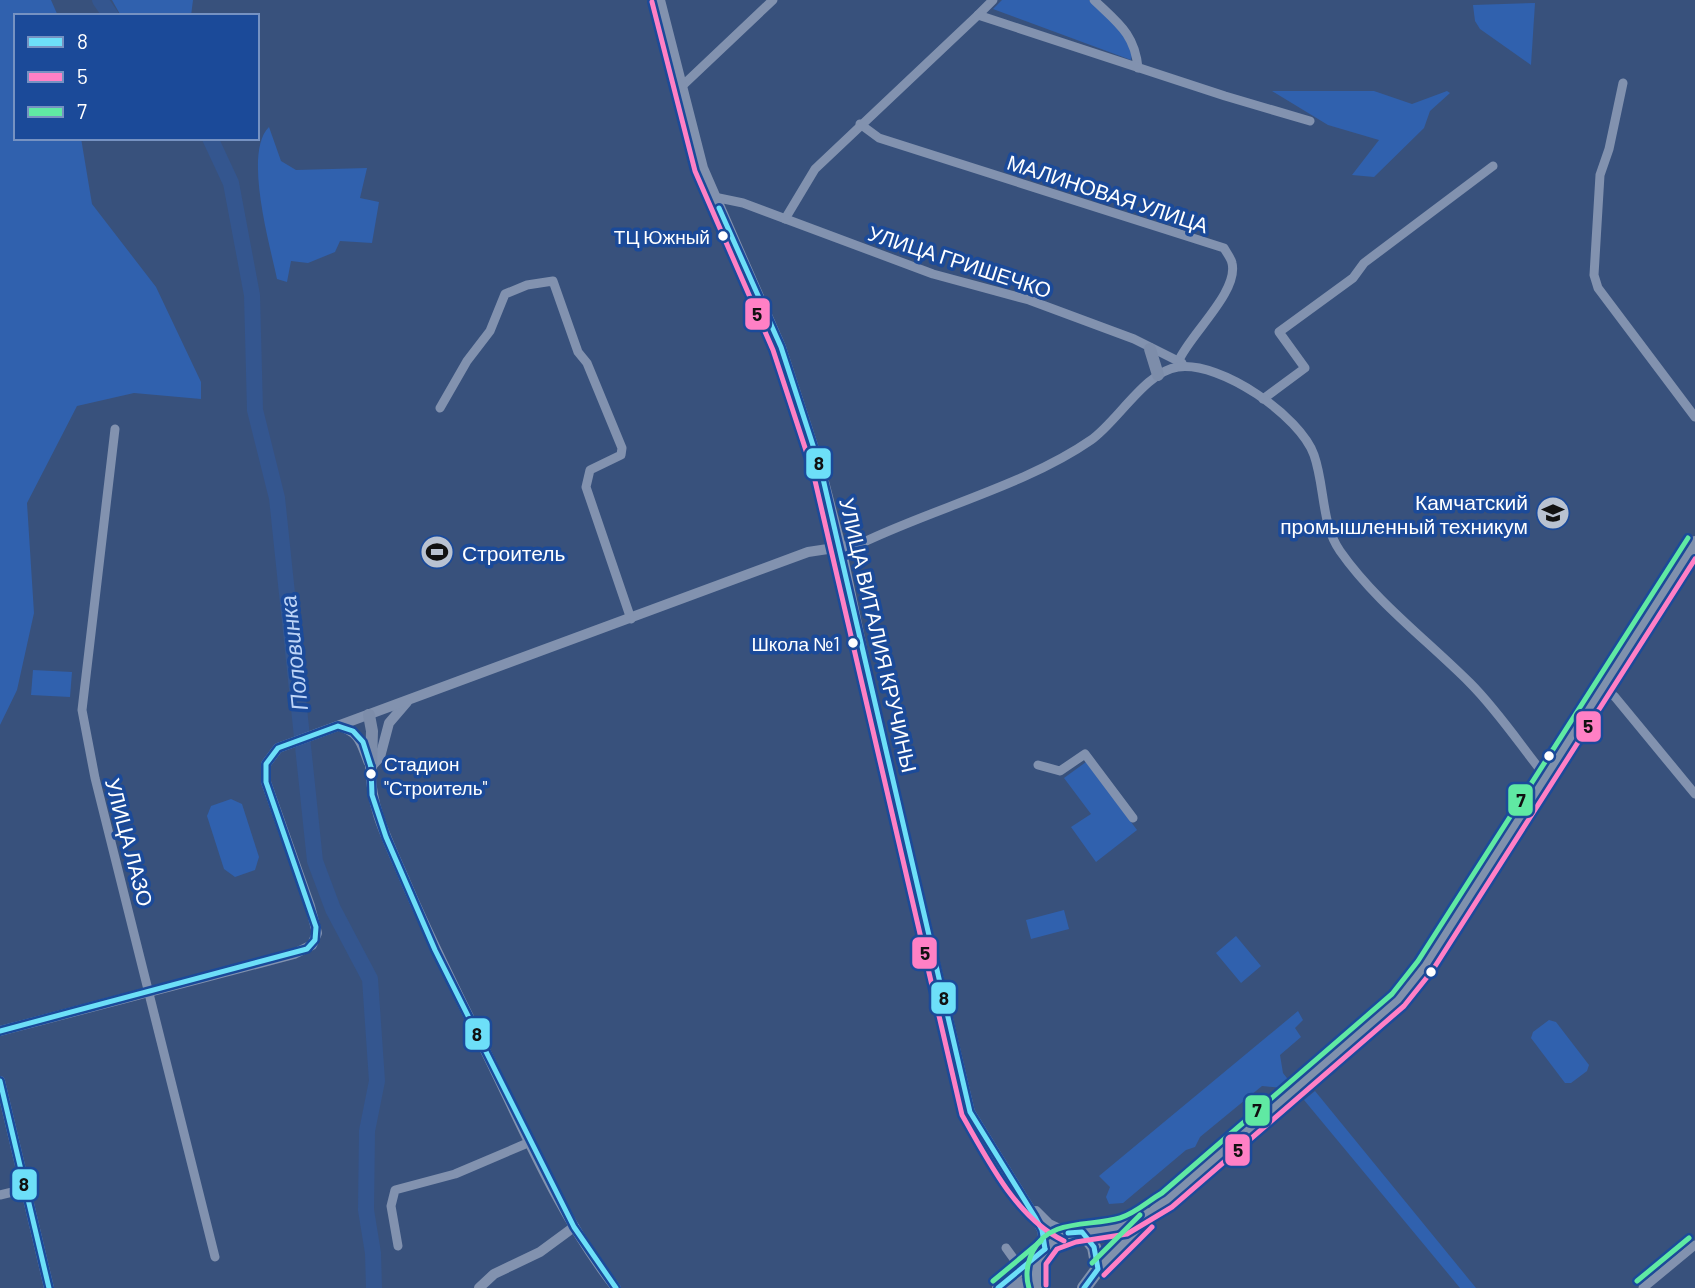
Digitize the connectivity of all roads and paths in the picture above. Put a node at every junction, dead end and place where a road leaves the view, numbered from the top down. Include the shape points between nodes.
1 (660, 0) edge
2 (773, 0) edge
3 (993, 0) edge
4 (1094, 0) edge
5 (978, 15) junction
6 (1138, 68) junction
7 (1623, 83) dead end
8 (680, 88) junction
9 (1310, 121) dead end
10 (860, 124) junction
11 (1493, 166) dead end
12 (714, 197) junction
13 (785, 219) junction
14 (1150, 349) junction
15 (1178, 362) junction
16 (1193, 367) junction
17 (1158, 375) junction
18 (1263, 400) junction
19 (440, 408) dead end
20 (1695, 417) edge
21 (115, 429) dead end
22 (1695, 543) edge
23 (841, 547) junction
24 (628, 620) junction
25 (1604, 688) junction
26 (409, 700) junction
27 (369, 715) junction
28 (335, 727) junction
29 (1038, 765) dead end
30 (371, 767) junction
31 (1546, 777) junction
32 (1695, 794) edge
33 (1133, 818) dead end
34 (150, 992) junction
35 (0, 1031) edge
36 (0, 1081) edge
37 (530, 1142) junction
38 (25, 1189) junction
39 (0, 1195) edge
40 (1025, 1199) junction
41 (1167, 1200) junction
42 (574, 1227) junction
43 (1075, 1232) junction
44 (1695, 1245) edge
45 (398, 1246) dead end
46 (1006, 1248) dead end
47 (1042, 1253) junction
48 (215, 1257) dead end
49 (1021, 1269) junction
50 (1093, 1281) edge
51 (1037, 1287) edge
52 (49, 1288) edge
53 (479, 1288) edge
54 (616, 1288) edge
55 (998, 1288) edge
56 (1009, 1288) edge
57 (1643, 1288) edge

1 - 8 street, УЛИЦА ВИТАЛИЯ КРУЧИНЫ
2 - 8 street
3 - 5 street
4 - 6 street via 1129,34
5 - 6 street
5 - 10 street
6 - 9 street
7 - 20 street via 1600,175 1594,275 1598,288
8 - 12 street, УЛИЦА ВИТАЛИЯ КРУЧИНЫ
10 - 13 street via 815,169
10 - 15 street, МАЛИНОВАЯ УЛИЦА via 879,138 1224,248 1232,263 1231,282 1183,348
11 - 18 street via 1279,332 1305,368
12 - 13 street, УЛИЦА ГРИШЕЧКО
12 - 23 street, УЛИЦА ВИТАЛИЯ КРУЧИНЫ via 791,373
13 - 14 street, УЛИЦА ГРИШЕЧКО via 940,276 1029,299
14 - 15 street, УЛИЦА ГРИШЕЧКО
14 - 17 main road
15 - 16 street, УЛИЦА ГРИШЕЧКО
16 - 17 street via 1177,367
16 - 18 street, УЛИЦА ГРИШЕЧКО via 1217,373
17 - 23 street via 1094,438 1062,458 864,542
18 - 31 street, УЛИЦА ГРИШЕЧКО via 1293,424 1313,452 1329,527 1339,550 1473,685
19 - 24 street via 490,331 505,294 553,281 578,352 587,363 622,448 621,455 590,470 586,487
21 - 34 street, УЛИЦА ЛАЗО via 82,710
22 - 25 main road
23 - 24 street via 808,552
23 - 40 street, УЛИЦА ВИТАЛИЯ КРУЧИНЫ via 970,1112
24 - 26 street
25 - 31 main road
25 - 32 street
26 - 27 street
26 - 30 street via 389,723 380,757
27 - 28 street
27 - 30 main road
28 - 30 street via 353,731 363,742
28 - 34 street via 290,744 270,755 266,764 266,782 317,933 312,945 294,954
29 - 33 street via 1060,771 1085,754
30 - 37 street via 372,795 386,837 435,950
31 - 41 main road via 1425,966 1398,1000
34 - 35 street
34 - 48 street, УЛИЦА ЛАЗО
36 - 38 street
37 - 42 street
37 - 45 street via 455,1174 395,1189 391,1206
38 - 39 street
38 - 52 street
40 - 43 street, УЛИЦА ВИТАЛИЯ КРУЧИНЫ via 1049,1224
40 - 47 street, УЛИЦА ВИТАЛИЯ КРУЧИНЫ via 1042,1230
41 - 43 main road via 1128,1225
41 - 50 main road
42 - 53 street via 540,1252 487,1278
42 - 54 street
43 - 47 main road
43 - 50 main road via 1094,1247
44 - 57 street
46 - 49 street
47 - 49 main road
47 - 51 main road
49 - 55 main road
51 - 56 main road via 1022,1284

